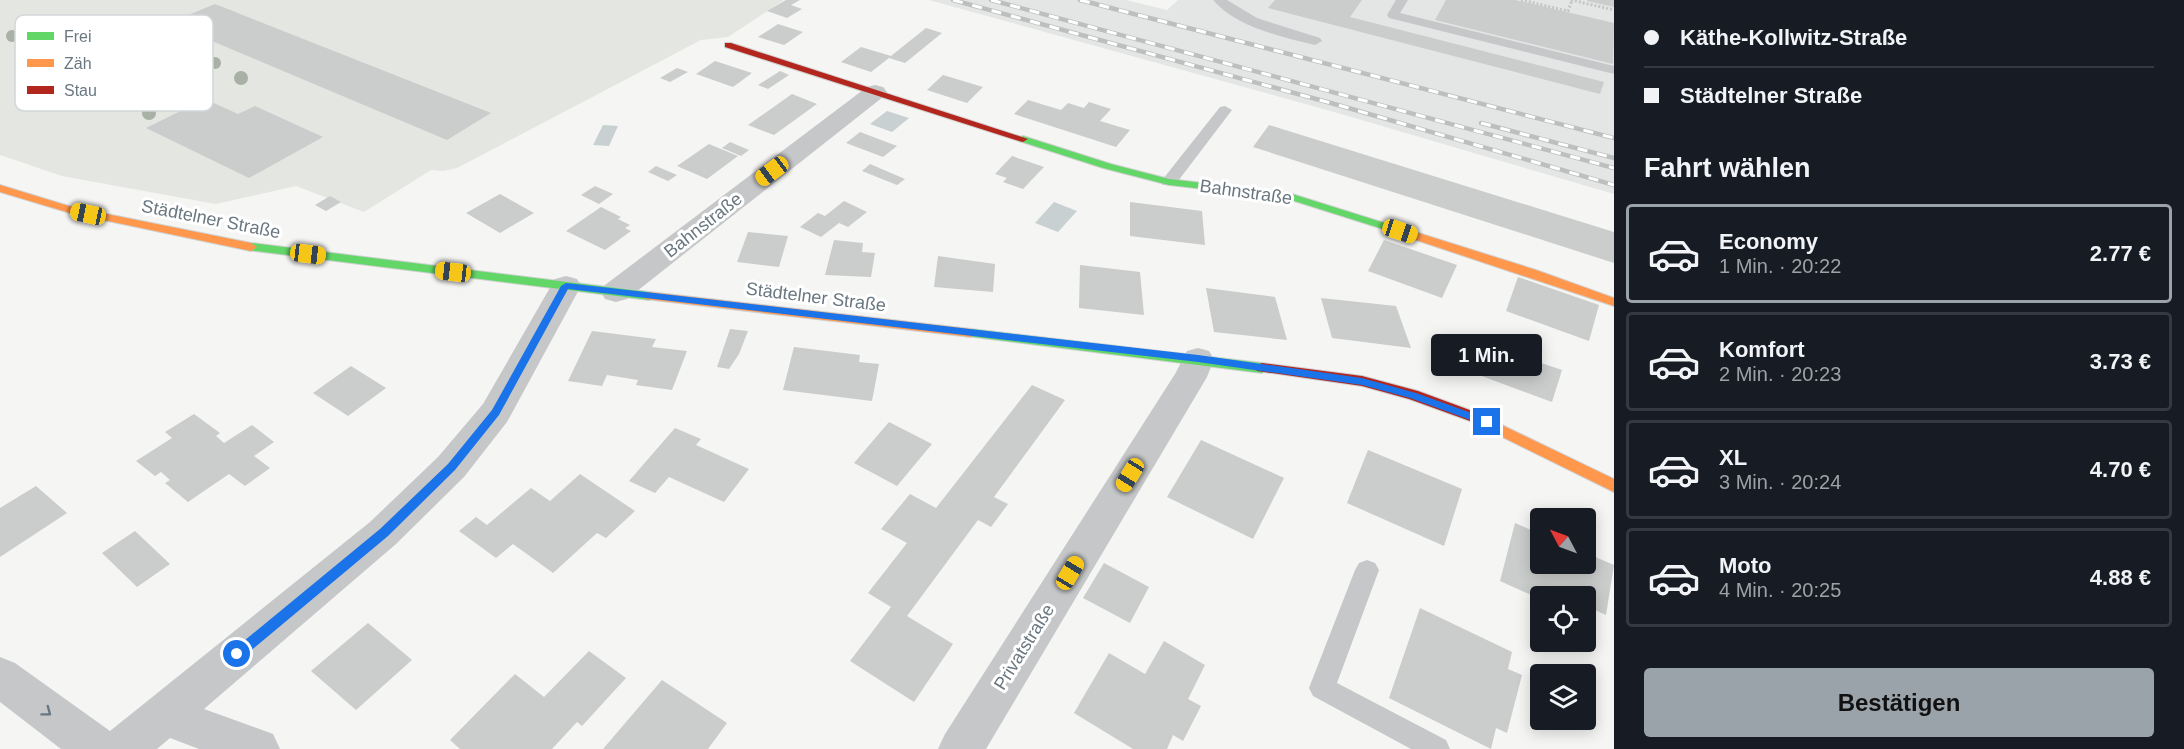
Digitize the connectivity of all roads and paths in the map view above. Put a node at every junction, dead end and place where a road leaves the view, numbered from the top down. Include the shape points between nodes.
1 (1219, 0) edge
2 (1402, 0) edge
3 (1521, 0) edge
4 (1571, 0) edge
5 (1614, 10) edge
6 (1315, 41) dead end
7 (728, 45) dead end
8 (1614, 70) edge
9 (875, 92) junction
10 (1225, 110) dead end
11 (1169, 182) junction
12 (0, 188) edge
13 (566, 286) junction
14 (616, 292) junction
15 (1614, 302) edge
16 (1198, 359) junction
17 (1614, 486) edge
18 (1367, 570) dead end
19 (0, 677) edge
20 (164, 716) junction
21 (97, 749) edge
22 (123, 749) edge
23 (257, 749) edge
24 (961, 749) edge
25 (1437, 749) edge

1 - 6 lane via 1252,21
2 - 8 lane via 1393,15
3 - 4 path via 1568,11
4 - 5 path
7 - 9 street, Bahnstraße
9 - 11 street, Bahnstraße
9 - 14 street, Bahnstraße
10 - 11 lane
11 - 15 street, Bahnstraße via 1289,196
12 - 13 street, Städtelner Straße via 70,210 235,245
13 - 14 street, Städtelner Straße
13 - 20 street via 495,413 451,467 384,532
14 - 16 street, Städtelner Straße
16 - 17 street, Städtelner Straße via 1362,381 1413,395 1487,422
16 - 24 street, Privatstraße
18 - 25 lane via 1322,688
19 -> 21 street
20 - 22 street
20 - 23 street

